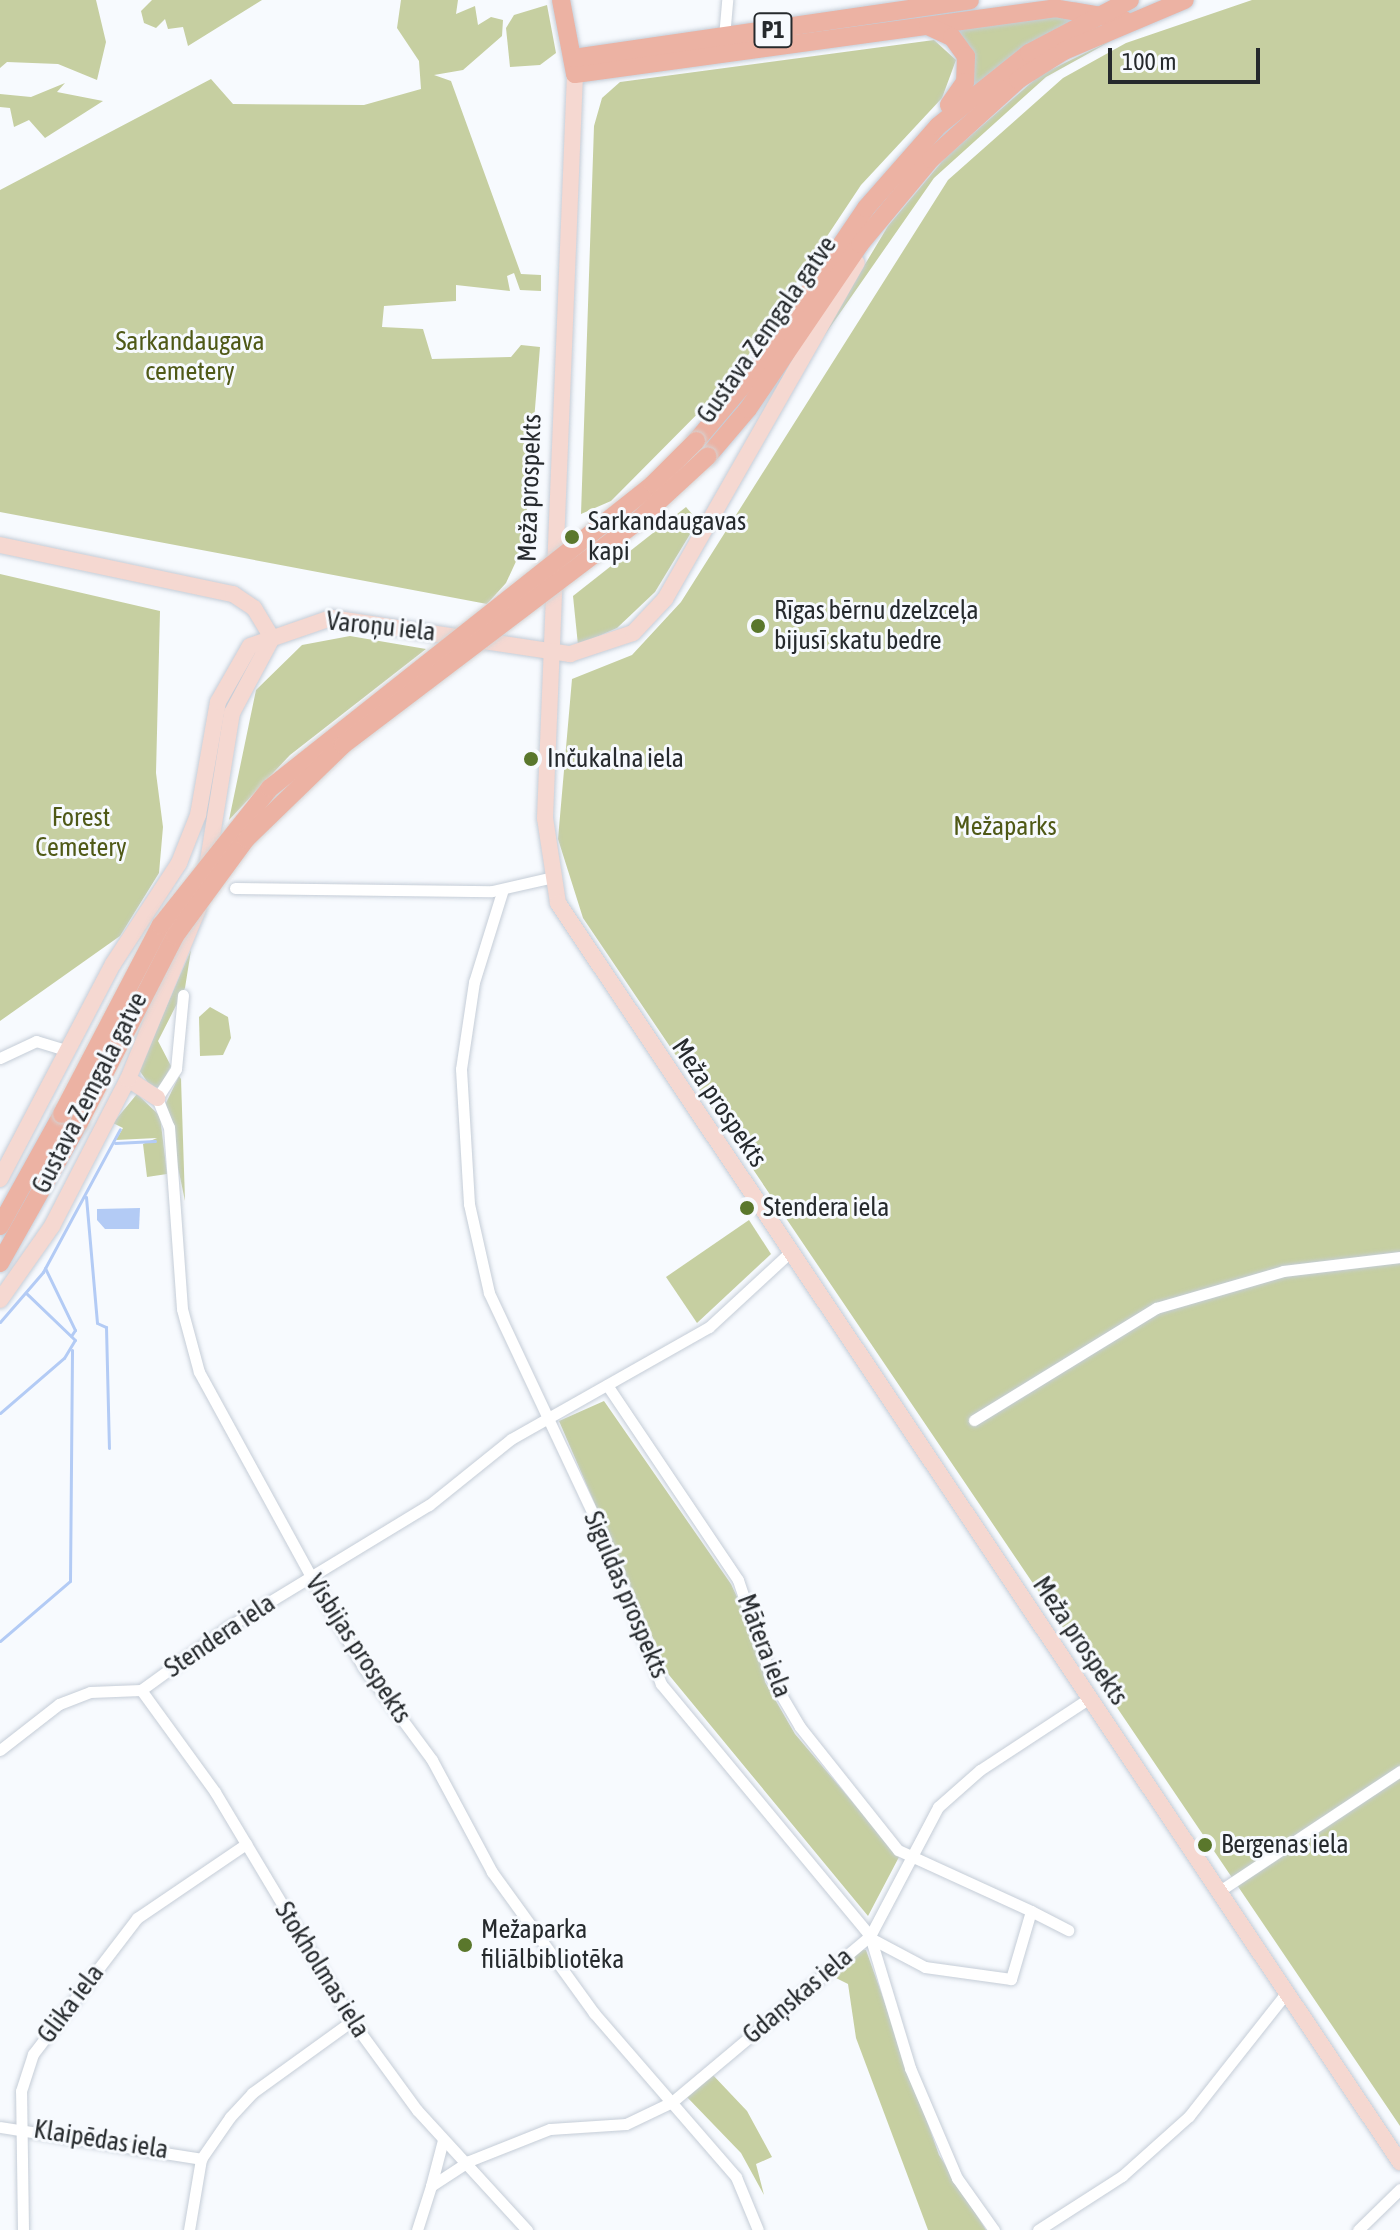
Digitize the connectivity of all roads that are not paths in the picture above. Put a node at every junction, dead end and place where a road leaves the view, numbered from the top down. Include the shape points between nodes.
1 (561, 0) edge
2 (727, 0) edge
3 (970, 0) edge
4 (1130, 0) edge
5 (1185, 0) edge
6 (1092, 17) junction
7 (1127, 20) junction
8 (928, 26) junction
9 (724, 37) junction
10 (575, 66) junction
11 (901, 165) junction
12 (893, 200) junction
13 (702, 448) junction
14 (0, 545) edge
15 (272, 638) junction
16 (552, 650) junction
17 (549, 878) junction
18 (235, 888) dead end
19 (503, 889) junction
20 (148, 912) junction
21 (192, 928) junction
22 (183, 995) dead end
23 (66, 1050) junction
24 (0, 1058) edge
25 (128, 1079) junction
26 (157, 1098) junction
27 (0, 1179) edge
28 (0, 1226) edge
29 (788, 1254) junction
30 (1400, 1257) edge
31 (0, 1263) edge
32 (0, 1300) edge
33 (607, 1385) junction
34 (546, 1418) junction
35 (974, 1420) dead end
36 (310, 1575) junction
37 (141, 1690) junction
38 (1088, 1699) junction
39 (0, 1750) edge
40 (1400, 1771) edge
41 (246, 1844) junction
42 (909, 1855) junction
43 (1218, 1892) junction
44 (1031, 1911) junction
45 (1068, 1930) dead end
46 (870, 1936) junction
47 (1286, 1993) junction
48 (352, 2021) junction
49 (672, 2102) junction
50 (0, 2127) edge
51 (22, 2127) junction
52 (443, 2140) junction
53 (201, 2159) junction
54 (1400, 2162) edge
55 (463, 2164) junction
56 (431, 2186) junction
57 (1400, 2189) edge
58 (23, 2230) edge
59 (189, 2230) edge
60 (417, 2230) edge
61 (527, 2230) edge
62 (758, 2230) edge
63 (994, 2230) edge
64 (1038, 2230) edge
65 (1358, 2230) edge

1 - 10 main road, Meža prospekts
2 - 9 street
3 - 9 main road, P1
4 - 6 main road, Gustava Zemgala gatve
5 - 7 main road, P1
6 - 7 main road, P1
6 - 8 main road, P1 via 1054,8
6 - 11 main road, Gustava Zemgala gatve via 966,101
7 - 12 main road, Gustava Zemgala gatve via 1018,80
8 - 10 main road, P1
8 - 11 main road via 962,48 967,72 957,96
9 - 10 main road, P1
10 - 16 street, Meža prospekts
11 - 13 main road, Gustava Zemgala gatve
12 - 13 main road, Gustava Zemgala gatve
12 - 16 street, Varoņu iela via 650,619 612,644 570,654
13 - 28 main road, Gustava Zemgala gatve, bridge via 270,788 161,925
13 - 31 main road, Gustava Zemgala gatve, bridge via 634,524 343,745 246,839 175,936
14 - 15 street via 233,594 254,608
15 - 16 street, Varoņu iela via 313,620 352,619
15 - 20 street, Gustava Zemgala gatve via 255,641 229,677 198,815
15 - 21 street, Gustava Zemgala gatve via 232,713
16 - 17 street, Meža prospekts
17 - 19 street
17 - 29 street, Meža prospekts via 572,930
18 - 19 street
19 - 34 street, Siguldas prospekts via 467,1020 462,1136 489,1293
20 - 21 street via 176,910
20 - 23 street, Gustava Zemgala gatve
21 - 25 street, Gustava Zemgala gatve
22 - 26 street via 176,1069
23 - 24 street via 36,1041
23 - 27 street, Gustava Zemgala gatve
25 - 26 street
25 - 32 street, Gustava Zemgala gatve via 52,1226
26 - 36 street, Visbijas prospekts via 169,1127 182,1309 199,1372
29 - 33 street, Stendera iela via 709,1327
29 - 38 street, Meža prospekts
30 - 35 street via 1283,1271 1156,1308
33 - 34 street, Stendera iela
33 - 42 street, Mātera iela via 738,1580 771,1678 800,1727
34 - 36 street, Stendera iela via 420,1511
34 - 46 street, Siguldas prospekts via 604,1537 661,1684
36 - 37 street, Stendera iela
36 - 49 street, Visbijas prospekts via 364,1668 432,1760 492,1872 594,2013
37 - 39 street, Stendera iela via 90,1692 59,1704
37 - 41 street, Stokholmas iela
38 - 42 street, Gdaņskas iela via 980,1770 938,1807
38 - 43 street, Meža prospekts
40 - 43 street
41 - 48 street, Stokholmas iela
41 - 51 street, Glika iela via 198,1870 119,1941 33,2054 23,2077
42 - 44 street
42 - 46 street, Gdaņskas iela
43 - 47 street, Meža prospekts
44 - 45 street
44 - 46 street via 1011,1979 925,1967
46 - 49 street, Gdaņskas iela
46 - 63 street, Siguldas prospekts via 910,2068 957,2178
47 - 54 street, Meža prospekts
47 - 64 street via 1189,2116 1122,2176
48 - 52 street, Stokholmas iela
48 - 53 street via 252,2093
49 - 55 street, Gdaņskas iela via 626,2124 550,2129
49 - 62 street, Visbijas prospekts via 736,2177
50 - 51 street, Klaipēdas iela
51 - 53 street, Klaipēdas iela
51 - 58 street, Glika iela
52 - 55 street, Stokholmas iela
52 - 56 street
53 - 59 street
55 - 56 street, Gdaņskas iela
55 - 61 street, Stokholmas iela
56 - 60 street
57 - 65 street

